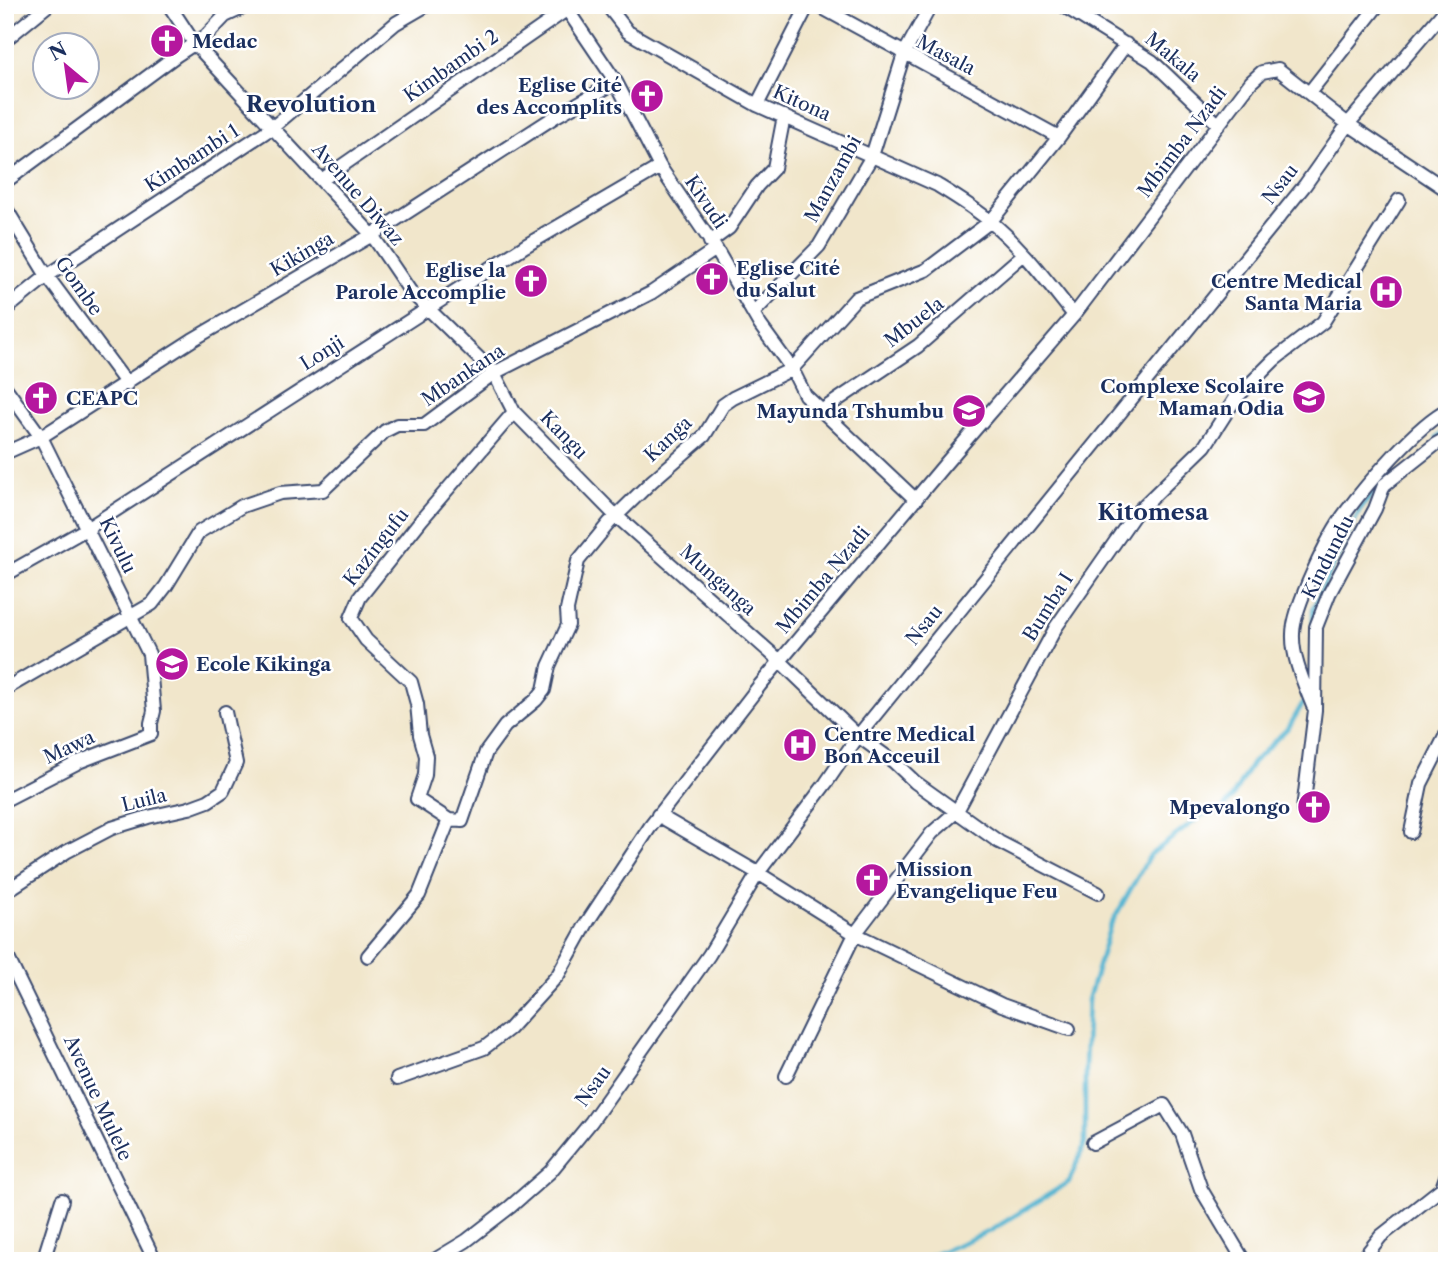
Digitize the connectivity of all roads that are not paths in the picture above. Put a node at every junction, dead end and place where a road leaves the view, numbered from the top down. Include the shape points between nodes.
1 (48, 5) edge
2 (169, 5) edge
3 (248, 5) edge
4 (427, 5) edge
5 (607, 5) edge
6 (808, 5) edge
7 (817, 5) edge
8 (931, 5) edge
9 (1062, 5) edge
10 (1378, 5) edge
11 (568, 7) edge
12 (1447, 8) edge
13 (5, 40) edge
14 (194, 43) junction
15 (1126, 44) junction
16 (904, 54) junction
17 (616, 82) junction
18 (1309, 93) junction
19 (757, 105) junction
20 (784, 116) junction
21 (1218, 124) junction
22 (1348, 124) junction
23 (274, 127) junction
24 (1059, 137) junction
25 (872, 156) junction
26 (660, 167) junction
27 (323, 179) junction
28 (5, 182) edge
29 (1447, 190) edge
30 (1399, 200) dead end
31 (5, 207) edge
32 (991, 221) junction
33 (372, 235) junction
34 (713, 246) junction
35 (1024, 254) junction
36 (47, 276) junction
37 (429, 307) junction
38 (5, 310) edge
39 (754, 312) junction
40 (1074, 315) junction
41 (792, 369) junction
42 (494, 373) junction
43 (127, 384) junction
44 (5, 387) edge
45 (1447, 410) edge
46 (821, 411) junction
47 (514, 412) junction
48 (41, 437) junction
49 (1447, 439) edge
50 (5, 453) edge
51 (916, 500) junction
52 (617, 516) junction
53 (88, 528) junction
54 (5, 575) edge
55 (131, 615) junction
56 (780, 661) junction
57 (5, 689) edge
58 (1315, 710) junction
59 (225, 712) dead end
60 (1447, 733) edge
61 (151, 734) joint
62 (858, 736) junction
63 (5, 800) edge
64 (1303, 810) dead end
65 (957, 811) junction
66 (658, 815) junction
67 (449, 820) junction
68 (1411, 832) dead end
69 (758, 873) junction
70 (5, 892) edge
71 (1098, 893) dead end
72 (855, 934) junction
73 (5, 952) edge
74 (368, 956) dead end
75 (1069, 1029) dead end
76 (786, 1076) dead end
77 (397, 1079) dead end
78 (1093, 1143) dead end
79 (1446, 1179) edge
80 (62, 1200) dead end
81 (43, 1261) edge
82 (155, 1261) edge
83 (433, 1261) edge
84 (1244, 1261) edge
85 (1361, 1261) edge

1 - 13 street
2 - 14 street, Avenue Diwaz
3 - 14 street via 225,16
4 - 23 street, Kimbambi 1 via 396,23
5 - 19 street, Kitona via 628,32
6 - 19 street
7 - 16 street, Masala
8 - 16 street, Manzambi
9 - 15 street, Makala
10 - 18 street
11 - 17 street, Kivudi
11 - 27 street, Kimbambi 2
12 - 22 street, Nsau
14 - 23 street, Avenue Diwaz
14 - 28 street
15 - 21 street, Makala via 1152,61
15 - 24 street, Kanga
16 - 24 street, Masala
16 - 25 street, Manzambi
17 - 26 street, Kivudi
17 - 33 street, Kikinga
18 - 21 street, Mbimba Nzadi via 1278,68 1262,72
18 - 22 street
19 - 20 street, Kitona
20 - 25 street, Kitona
20 - 34 street, Mbankana via 774,168
21 - 40 street, Mbimba Nzadi
22 - 29 street
22 - 62 street, Nsau via 1305,185
23 - 27 street, Avenue Diwaz
23 - 36 street, Kimbambi 1
24 - 32 street, Kanga
25 - 32 street, Kitona via 937,185
25 - 39 street, Manzambi via 818,246
26 - 34 street, Kivudi
26 - 37 street, Lonji
27 - 33 street, Avenue Diwaz
30 - 65 street, Bumba I via 1323,322 1274,360 1235,399 1205,446 1134,515 1056,626
31 - 36 street, Gombe
32 - 35 street, Kitona
32 - 41 street, Kanga via 926,270 856,298
33 - 37 street, Avenue Diwaz via 410,291
33 - 43 street, Kikinga via 192,340
34 - 39 street, Kivudi
34 - 42 street, Mbankana via 651,293
35 - 40 street, Kitona
35 - 46 street, Mbuela via 918,346
36 - 38 street, Kimbambi 1
36 - 43 street, Gombe
37 - 42 street, Avenue Diwaz
37 - 53 street, Lonji
39 - 41 street, Kivudi
40 - 51 street, Mbimba Nzadi
41 - 46 street, Kivudi via 805,395
41 - 52 street, Kanga via 723,405 704,436
42 - 47 street, Kangu
42 - 55 street, Mbankana via 424,425 397,425 385,431 323,491 280,492 242,506 199,532 160,595
43 - 48 street, Kikinga
44 - 48 street, Kivulu
45 - 58 street via 1411,439 1344,514 1303,591 1293,633 1297,660
46 - 51 street, Kivudi
47 - 52 street, Kangu
47 - 67 street, Kazingufu via 359,597 351,618 366,640 411,682 426,756 417,799
48 - 50 street, Kikinga
48 - 53 street, Kivulu
49 - 58 street, Kindundu via 1384,485 1329,594 1316,626
51 - 56 street, Mbimba Nzadi
52 - 56 street, Munganga
52 - 67 street, Kanga via 578,561 568,625 549,666 544,690 505,726 486,752 462,821
53 - 54 street, Lonji
53 - 55 street, Kivulu
55 - 57 street, Mbankana
55 - 61 street, Kivulu via 149,654
56 - 62 street, Munganga
56 - 66 street, Mbimba Nzadi
58 - 64 street, Kindundu
59 - 70 street, Luila via 236,763 223,791 189,808 112,828
60 - 68 street via 1421,783
61 - 63 street, Mawa via 80,761
62 - 65 street, Munganga
62 - 69 street, Nsau
65 - 71 street, Munganga via 999,842
65 - 72 street, Bumba I via 932,832
66 - 69 street
66 - 77 street, Mbimba Nzadi via 558,975 509,1029 484,1048
67 - 74 street, Kanga via 419,895
69 - 72 street
69 - 83 street, Nsau via 680,997 551,1172 466,1241
72 - 75 street via 1002,1005
72 - 76 street, Bumba I
73 - 82 street, Avenue Mulele
78 - 84 street via 1164,1105 1182,1134 1201,1189
79 - 85 street via 1442,1188 1381,1236
80 - 81 street

